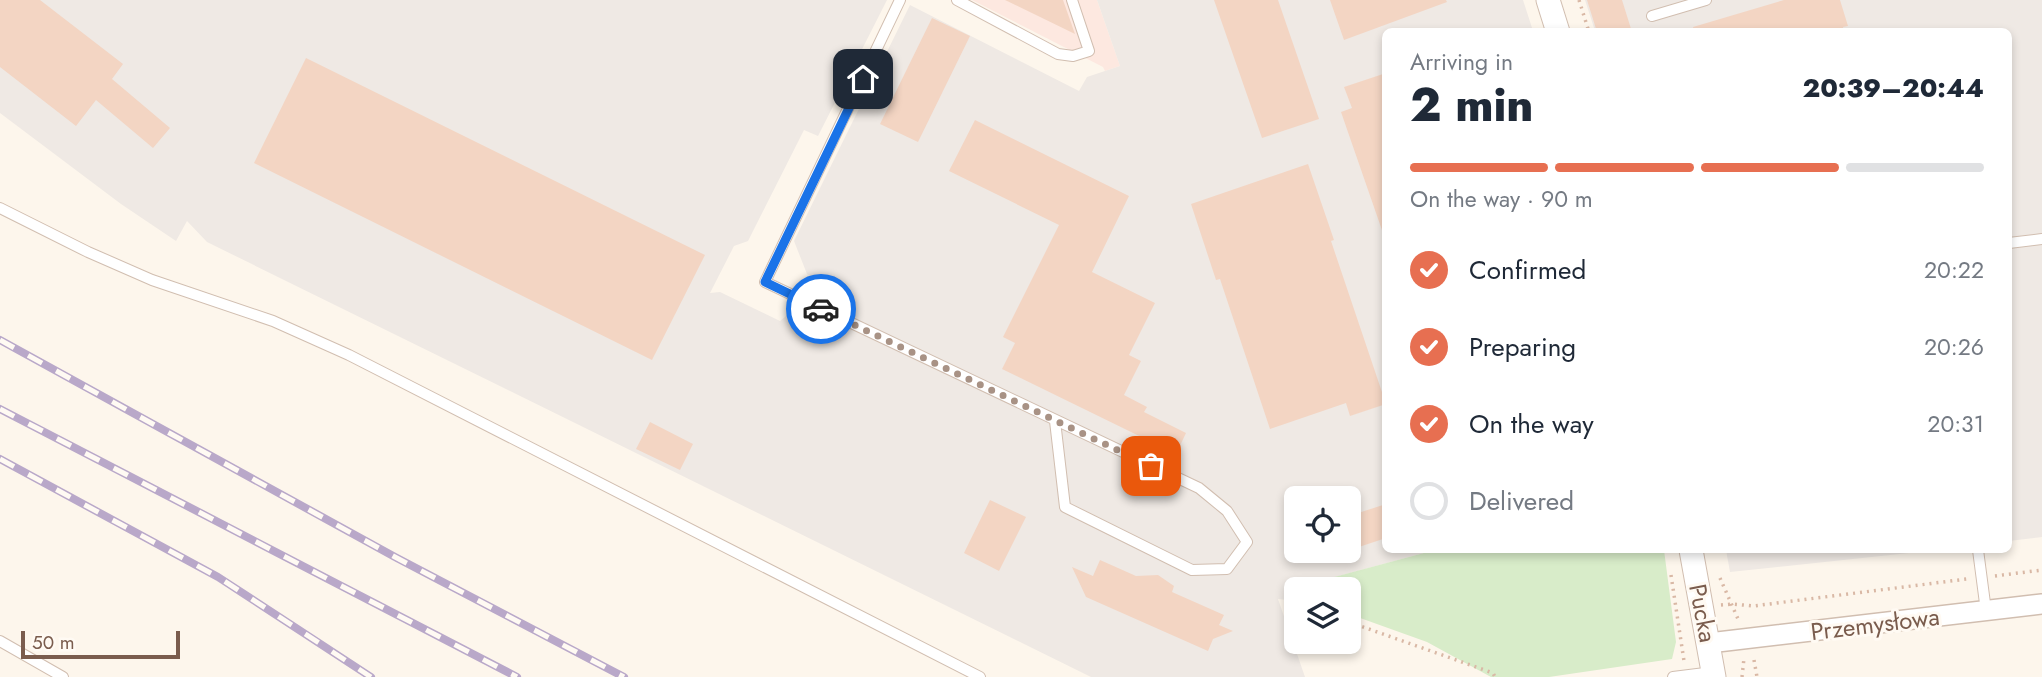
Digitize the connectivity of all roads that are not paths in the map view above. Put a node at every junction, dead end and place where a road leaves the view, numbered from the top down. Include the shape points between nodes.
1 (900, 0) edge
2 (957, 0) edge
3 (1072, 0) edge
4 (1548, 0) edge
5 (1706, 0) edge
6 (1652, 16) dead end
7 (1558, 28) edge
8 (0, 208) edge
9 (2042, 239) edge
10 (2012, 243) edge
11 (1055, 421) junction
12 (1692, 553) edge
13 (1978, 553) edge
14 (2042, 604) edge
15 (1986, 611) junction
16 (0, 641) edge
17 (1709, 643) junction
18 (1714, 675) edge
19 (62, 677) edge
20 (980, 677) edge
21 (1673, 677) edge

1 - 11 lane via 765,282
2 - 3 lane via 1058,54 1073,56 1089,51
4 - 7 street
5 - 6 lane
8 - 20 lane via 152,280 273,321 349,355
9 - 10 lane
11 - 11 lane via 1199,488 1227,510 1247,542 1227,569 1192,570 1065,507
12 - 17 street, Pucka
13 - 15 lane
14 - 15 street, Przemysłowa
15 - 17 street, Przemysłowa
16 - 19 lane
17 - 18 street, Pucka
18 - 21 lane

